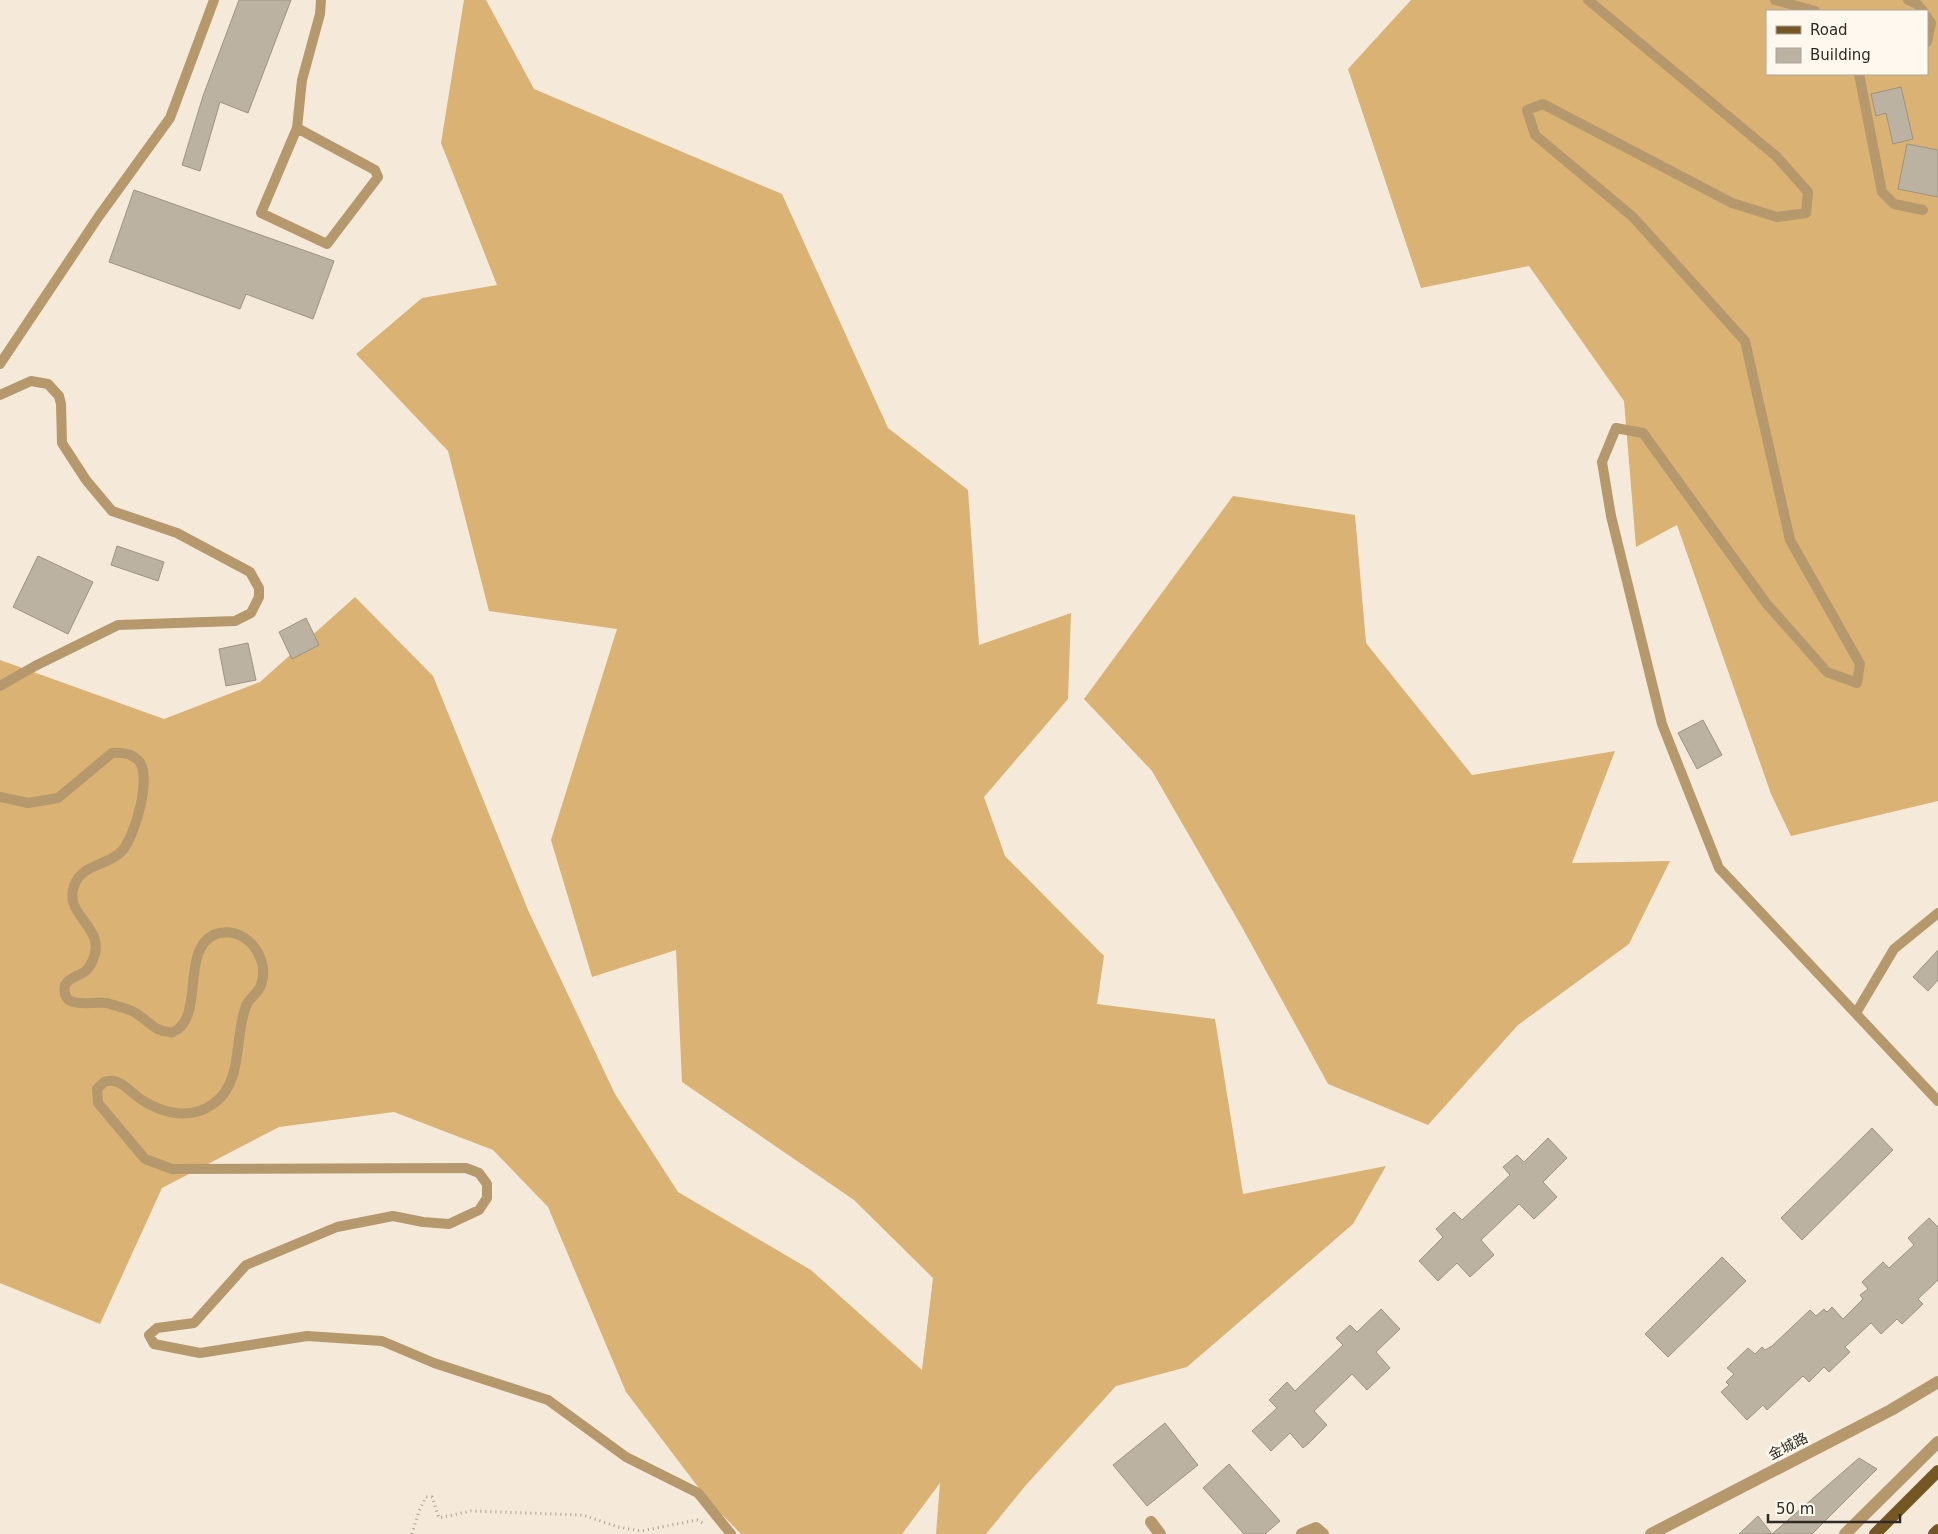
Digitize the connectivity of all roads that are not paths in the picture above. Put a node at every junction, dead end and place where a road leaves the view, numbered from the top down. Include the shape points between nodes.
1 (214, 0) edge
2 (321, 0) edge
3 (1588, 0) edge
4 (1776, 0) edge
5 (1908, 0) edge
6 (1811, 10) edge
7 (1922, 10) edge
8 (1928, 18) edge
9 (1928, 37) edge
10 (1859, 75) edge
11 (297, 128) junction
12 (1923, 210) dead end
13 (0, 364) edge
14 (0, 395) edge
15 (0, 686) edge
16 (0, 797) edge
17 (1938, 914) edge
18 (1856, 1013) junction
19 (1938, 1102) edge
20 (1938, 1382) edge
21 (1938, 1442) edge
22 (1938, 1471) edge
23 (1151, 1522) dead end
24 (1938, 1530) edge
25 (731, 1534) edge
26 (1160, 1534) edge
27 (1302, 1534) edge
28 (1323, 1534) edge
29 (1651, 1534) edge
30 (1845, 1534) edge
31 (1875, 1534) edge
32 (1934, 1534) edge

1 - 13 lane via 170,118 99,216
2 - 11 lane via 302,80
3 - 18 lane via 1777,157 1808,192 1806,213 1777,217 1732,203 1543,104 1527,110 1536,135 1633,217 1745,341 1790,540 1860,664 1857,683 1827,672 1766,603 1643,433 1616,428 1602,462 1662,724 1719,868
4 - 6 lane
5 - 7 lane
8 - 9 lane via 1931,23
10 - 12 lane via 1882,192 1894,204
11 - 11 lane via 261,212 327,244 378,177 375,170
14 - 15 lane via 31,381 48,384 59,396 61,404 62,443 86,480 112,511 177,533 210,550 250,572 259,588 256,606 244,619 118,625
16 - 25 lane via 28,803 58,798 112,753 135,757 144,771 136,822 122,852 86,870 74,886 74,905 92,930 96,950 88,969 65,985 65,994 70,1002 106,1003 133,1011 162,1032 173,1032 185,1022 198,951 210,937 227,932 236,934 252,944 262,960 262,984 246,1004 232,1079 214,1104 201,1111 171,1113 143,1101 117,1081 104,1082 97,1089 98,1103 145,1159 172,1169 466,1168 479,1173 487,1184 487,1198 479,1210 449,1224 394,1216 367,1220 337,1227 246,1265 194,1324 156,1328 149,1335 154,1344 200,1353 307,1336 382,1341 434,1363 548,1400 626,1457 698,1493
17 - 18 lane via 1894,949
18 - 19 lane
20 - 29 street, 金城路 via 1892,1410
21 - 30 street
22 - 31 main road
23 - 26 street
24 - 32 main road
27 - 28 street via 1316,1528

